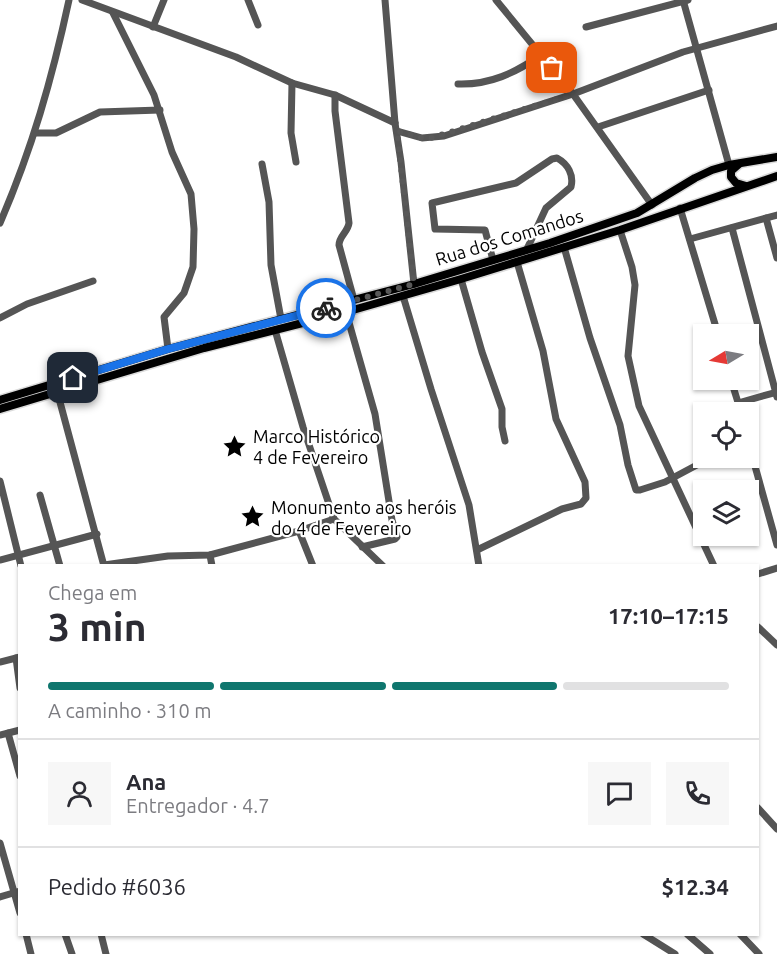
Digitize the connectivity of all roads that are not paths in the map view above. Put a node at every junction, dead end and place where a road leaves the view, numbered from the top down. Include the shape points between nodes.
1 (69, 0) edge
2 (82, 0) edge
3 (164, 0) edge
4 (248, 0) edge
5 (385, 0) edge
6 (496, 0) edge
7 (684, 0) edge
8 (101, 4) edge
9 (503, 4) edge
10 (113, 12) junction
11 (258, 25) dead end
12 (777, 26) edge
13 (153, 27) junction
14 (586, 27) dead end
15 (697, 48) junction
16 (541, 55) junction
17 (292, 83) junction
18 (458, 84) dead end
19 (708, 90) junction
20 (573, 94) junction
21 (335, 95) junction
22 (160, 110) junction
23 (396, 127) junction
24 (598, 128) junction
25 (35, 133) junction
26 (777, 156) edge
27 (296, 162) dead end
28 (262, 164) dead end
29 (734, 164) junction
30 (777, 176) edge
31 (746, 186) junction
32 (652, 204) junction
33 (680, 208) junction
34 (777, 215) edge
35 (766, 218) junction
36 (0, 223) edge
37 (732, 228) junction
38 (620, 230) junction
39 (690, 239) junction
40 (564, 247) junction
41 (527, 249) junction
42 (777, 258) edge
43 (493, 260) junction
44 (518, 262) junction
45 (461, 279) junction
46 (93, 281) dead end
47 (414, 284) junction
48 (403, 296) junction
49 (354, 300) junction
50 (346, 312) junction
51 (0, 318) edge
52 (280, 319) junction
53 (715, 324) edge
54 (274, 330) junction
55 (168, 349) junction
56 (57, 391) junction
57 (776, 393) edge
58 (0, 400) edge
59 (742, 402) edge
60 (0, 409) edge
61 (505, 441) dead end
62 (693, 467) edge
63 (756, 468) edge
64 (673, 478) junction
65 (0, 481) edge
66 (40, 495) dead end
67 (334, 519) junction
68 (299, 531) junction
69 (97, 534) junction
70 (777, 545) edge
71 (54, 546) junction
72 (362, 547) junction
73 (477, 550) junction
74 (18, 554) junction
75 (210, 555) junction
76 (0, 560) edge
77 (20, 564) edge
78 (59, 564) edge
79 (104, 564) edge
80 (111, 564) edge
81 (212, 564) edge
82 (312, 564) edge
83 (381, 564) edge
84 (479, 564) edge
85 (713, 564) edge
86 (777, 568) edge
87 (759, 574) edge
88 (759, 628) edge
89 (777, 645) edge
90 (18, 657) edge
91 (0, 662) edge
92 (4, 734) edge
93 (18, 771) edge
94 (759, 809) edge
95 (777, 829) edge
96 (0, 843) edge
97 (17, 892) edge
98 (0, 897) edge
99 (26, 936) edge
100 (66, 936) edge
101 (101, 936) edge
102 (646, 936) edge
103 (689, 936) edge
104 (742, 936) edge
105 (31, 954) edge
106 (72, 954) edge
107 (106, 954) edge
108 (675, 954) edge
109 (710, 954) edge
110 (759, 954) edge

1 - 25 street
2 - 8 street
3 - 13 street
4 - 11 street
5 - 23 street
6 - 9 street
7 - 14 street
7 - 15 street
8 - 10 street
9 - 16 street
10 - 13 street
10 - 22 street
12 - 15 street
13 - 17 street via 236,57
15 - 19 street
15 - 20 street
16 - 18 street via 512,74
16 - 20 street
17 - 21 street
17 - 27 street via 291,133
19 - 24 street
19 - 29 street
20 - 23 street via 431,138
20 - 24 street
21 - 23 street
21 - 49 street via 350,223 339,245
22 - 25 street via 100,112 56,133
22 - 55 street via 172,152 191,194 194,229 189,282 181,299 164,317
23 - 47 street
24 - 32 street
25 - 36 street
26 - 29 main road, Rua dos Comandos
28 - 52 street
29 - 31 main road via 731,177
29 - 32 main road, Rua dos Comandos via 695,178
30 - 31 main road, Rua dos Comandos
31 - 33 main road, Rua dos Comandos
32 - 41 main road, Rua dos Comandos via 614,222
33 - 38 main road, Rua dos Comandos
33 - 39 street
34 - 35 street
35 - 37 street
35 - 42 street
37 - 39 street
37 - 57 street
38 - 40 main road, Rua dos Comandos
38 - 64 street via 635,285 628,351 631,372 640,411
39 - 53 street
40 - 44 main road, Rua dos Comandos
40 - 64 street via 620,425 634,488 640,490
41 - 43 main road, Rua dos Comandos
41 - 43 street via 546,208 572,184 565,164 557,158 516,183 432,203 435,229 485,230
43 - 47 main road, Rua dos Comandos
44 - 45 main road, Rua dos Comandos
44 - 73 street via 556,419 585,482 586,498
45 - 48 main road, Rua dos Comandos
45 - 61 street via 502,409
46 - 51 street via 27,304
47 - 49 main road, Rua dos Comandos
48 - 50 main road, Rua dos Comandos
48 - 73 street via 469,505
49 - 52 main road, Rua dos Comandos
50 - 54 main road, Rua dos Comandos
50 - 72 street via 375,414 397,537
52 - 55 main road, Rua dos Comandos
54 - 56 main road, Rua dos Comandos
54 - 67 street
55 - 58 main road, Rua dos Comandos
56 - 60 main road, Rua dos Comandos
56 - 69 street
57 - 59 street
62 - 64 street
63 - 70 street
64 - 85 street
65 - 74 street
66 - 71 street
67 - 68 street
67 - 72 street
68 - 75 street
68 - 82 street
69 - 71 street
69 - 79 street
71 - 74 street
71 - 78 street
72 - 83 street
73 - 84 street
74 - 76 street
74 - 77 street
75 - 80 street
75 - 81 street
86 - 87 street
88 - 89 street
90 - 91 street
92 - 93 street
94 - 95 street
96 - 97 street
97 - 98 street
99 - 105 street
100 - 106 street
101 - 107 street
102 - 108 street
103 - 109 street
104 - 110 street

